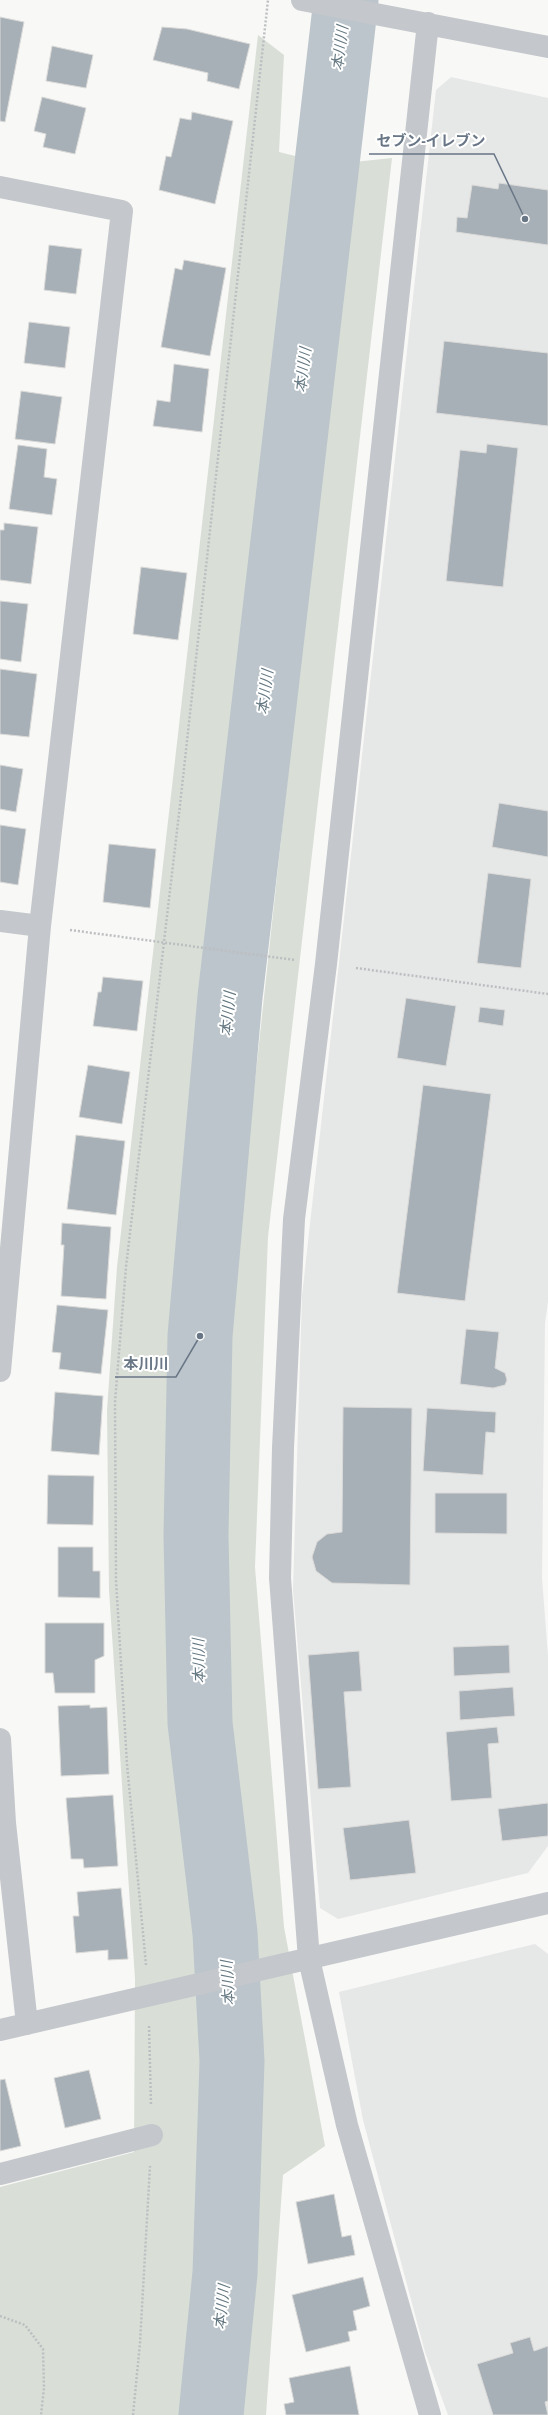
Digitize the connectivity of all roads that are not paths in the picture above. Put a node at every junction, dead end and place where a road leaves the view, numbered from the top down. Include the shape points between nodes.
1 (302, 0) edge
2 (428, 23) junction
3 (548, 48) edge
4 (0, 187) edge
5 (0, 921) edge
6 (40, 926) junction
7 (0, 1371) edge
8 (0, 1739) edge
9 (548, 1903) edge
10 (309, 1958) junction
11 (27, 2024) junction
12 (0, 2030) edge
13 (152, 2135) road end
14 (0, 2174) edge
15 (430, 2415) edge

1 - 2 street
2 - 3 street
2 - 10 street via 326,964 294,1219 283,1448 280,1578
4 - 6 street via 122,211
5 - 6 street
6 - 7 street
8 - 11 street via 5,1823
9 - 10 street
10 - 11 street
10 - 15 street via 347,2125
11 - 12 street
13 - 14 street

